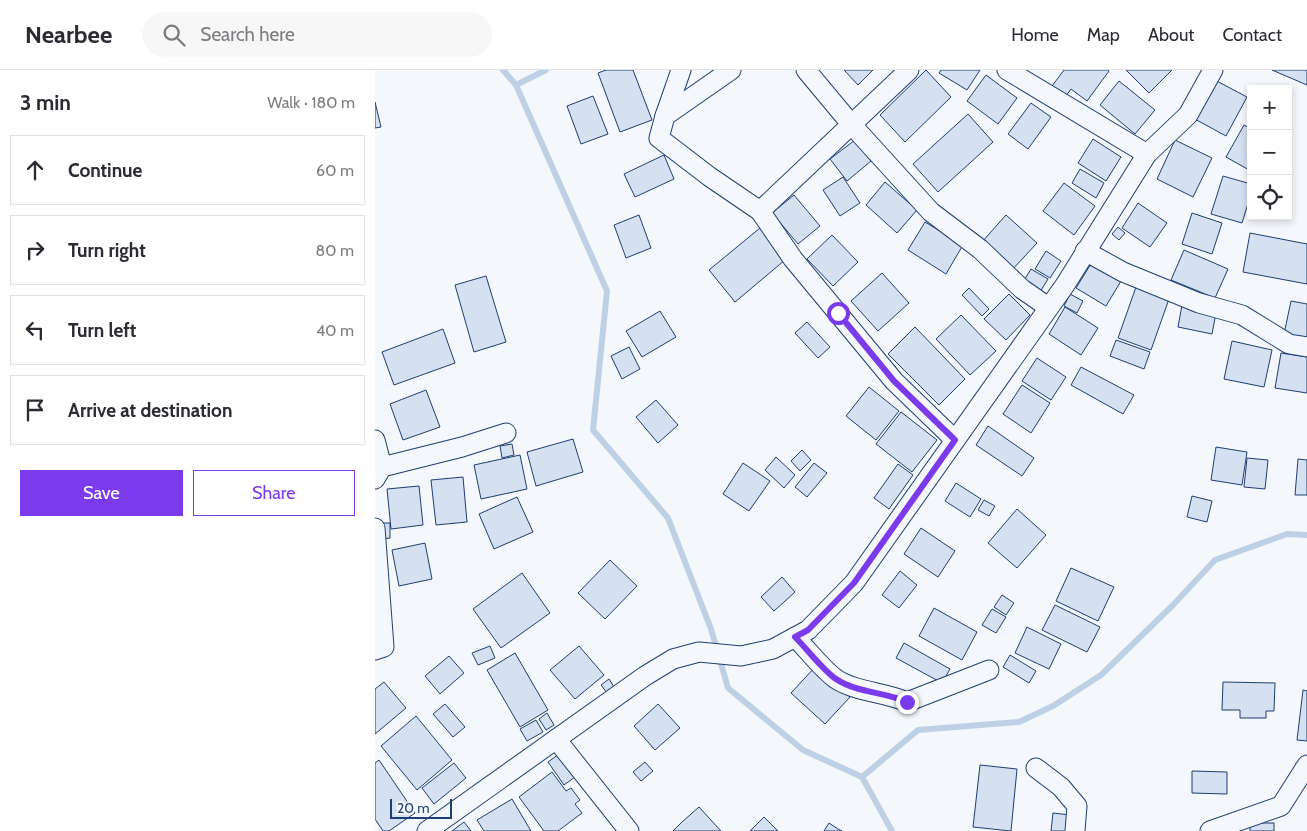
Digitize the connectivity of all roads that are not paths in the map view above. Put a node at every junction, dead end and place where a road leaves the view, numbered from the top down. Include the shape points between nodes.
1 (681, 70) edge
2 (731, 70) edge
3 (806, 70) edge
4 (909, 70) edge
5 (1007, 70) edge
6 (1213, 70) edge
7 (665, 116) junction
8 (851, 124) junction
9 (1147, 154) junction
10 (760, 211) junction
11 (1085, 251) junction
12 (1049, 308) junction
13 (1307, 347) edge
14 (506, 433) dead end
15 (375, 440) edge
16 (955, 440) junction
17 (379, 473) edge
18 (375, 528) edge
19 (795, 637) junction
20 (375, 650) edge
21 (989, 670) dead end
22 (556, 739) junction
23 (1307, 765) edge
24 (1037, 768) dead end
25 (427, 831) edge
26 (629, 831) edge
27 (1075, 831) edge
28 (1210, 831) edge

1 - 7 street
2 - 7 street
3 - 8 street
4 - 8 street
5 - 9 street
6 - 9 street via 1188,115
7 - 10 street via 659,138
8 - 10 street
8 - 12 street via 931,212
9 - 11 street
10 - 16 street via 793,259 894,381
11 - 12 street
11 - 13 street via 1123,272 1199,303 1242,314 1289,344
12 - 16 street
14 - 17 street
15 - 17 street
16 - 19 street via 854,583 808,630
18 - 20 street via 384,647
19 - 21 street via 837,679 907,702
19 - 22 street via 773,649 741,656 699,652 673,658
22 - 25 street
22 - 26 street
23 - 28 street via 1281,806
24 - 27 street via 1061,787 1077,806

